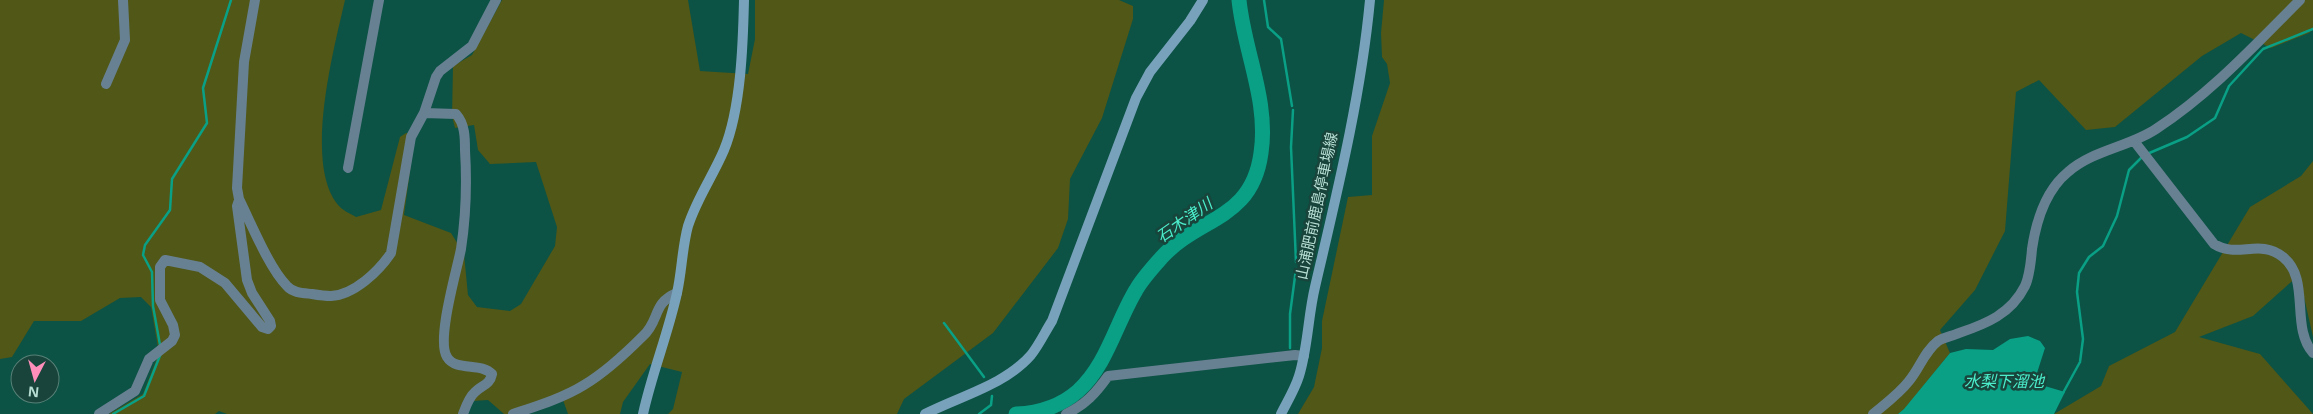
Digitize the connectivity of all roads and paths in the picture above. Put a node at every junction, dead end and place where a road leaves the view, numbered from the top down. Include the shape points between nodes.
1 (123, 0) edge
2 (255, 0) edge
3 (379, 0) edge
4 (496, 0) edge
5 (744, 0) edge
6 (1203, 0) edge
7 (1370, 0) edge
8 (2300, 0) edge
9 (106, 84) dead end
10 (424, 113) junction
11 (2137, 145) junction
12 (348, 168) dead end
13 (239, 199) junction
14 (677, 293) junction
15 (2313, 353) edge
16 (1304, 356) junction
17 (99, 414) edge
18 (463, 414) edge
19 (513, 414) edge
20 (643, 414) edge
21 (925, 414) edge
22 (1066, 414) edge
23 (1281, 414) edge
24 (1873, 414) edge

1 - 9 street via 125,40
2 - 13 street via 244,62
3 - 12 street
4 - 10 street via 472,46 440,71
5 - 14 street via 734,113 724,150 690,220
6 - 21 street via 1150,72 1136,98 1052,322 1031,354 995,382
7 - 16 street, 山浦肥前鹿島停車場線 via 1338,186 1308,314
8 - 11 street via 2204,94
10 - 13 street via 411,137 392,253 363,282 345,292 332,296 302,293 287,287
10 - 18 street via 456,114 464,134 467,181 461,248 447,308 445,350 452,362 492,374 488,383 468,400
11 - 15 street via 2214,244 2235,252 2258,247 2285,258 2296,277 2301,324
11 - 24 street via 2096,154 2068,172 2044,204 2035,230 2025,286 2006,311 1981,326 1940,340 1928,351 1910,381
13 - 17 street via 237,206 247,280 271,326 268,329 262,327 225,284 200,267 165,260 160,267 160,300 175,335 149,359 135,391
14 - 19 street via 666,297 646,334 612,365 584,385
14 - 20 street
16 - 22 street via 1108,376 1096,393
16 - 23 street, 山浦肥前鹿島停車場線 via 1298,378

